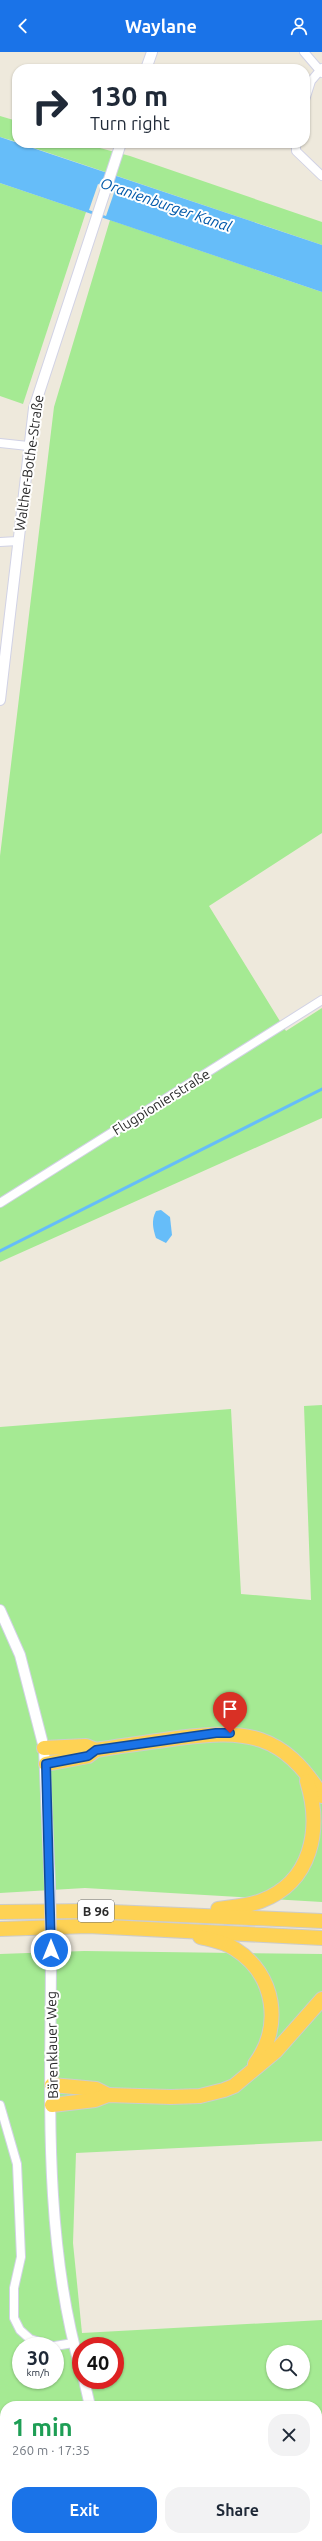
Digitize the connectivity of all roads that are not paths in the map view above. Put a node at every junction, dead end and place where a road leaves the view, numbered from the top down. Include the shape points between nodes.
1 (152, 52) edge
2 (304, 52) edge
3 (148, 64) edge
4 (321, 71) edge
5 (310, 83) edge
6 (119, 148) edge
7 (296, 148) edge
8 (322, 176) edge
9 (0, 443) edge
10 (28, 446) junction
11 (18, 541) junction
12 (0, 542) edge
13 (0, 700) edge
14 (322, 1000) edge
15 (0, 1203) edge
16 (0, 1610) edge
17 (44, 1748) junction
18 (96, 1750) junction
19 (46, 1764) junction
20 (304, 1773) junction
21 (322, 1796) edge
22 (0, 1912) edge
23 (192, 1914) junction
24 (322, 1921) edge
25 (0, 1928) edge
26 (171, 1929) junction
27 (322, 1938) edge
28 (322, 1999) edge
29 (246, 2076) junction
30 (52, 2085) junction
31 (108, 2095) junction
32 (0, 2105) edge
33 (52, 2105) junction
34 (29, 2337) edge
35 (72, 2338) edge
36 (86, 2389) edge
37 (89, 2401) edge

1 - 3 street
2 - 4 street
4 - 5 street
6 - 10 street, Walther-Bothe-Straße via 39,391
7 - 8 street via 296,151
9 - 10 street
10 - 11 street, Walther-Bothe-Straße
11 - 12 street
11 - 13 street, Walther-Bothe-Straße
14 - 15 street, Flugpionierstraße
16 - 17 street, Bärenklauer Weg via 20,1655
17 - 18 highway via 86,1746
17 - 19 street, Bärenklauer Weg
18 - 19 highway via 88,1756
18 - 20 highway via 216,1733 244,1734 263,1740 285,1752
19 - 30 street, Bärenklauer Weg, bridge
20 - 21 highway
20 - 23 highway via 312,1795 315,1835 309,1855 298,1873 284,1888 261,1901
22 - 23 highway, B 96
23 - 24 highway, B 96
25 - 26 highway, B 96 via 88,1926
26 - 27 highway, B 96
26 - 29 highway via 236,1949 254,1964 267,1986 273,2007 271,2034
28 - 29 highway via 276,2051
29 - 31 highway via 229,2088 200,2096
30 - 31 highway via 96,2089
30 - 33 street, Bärenklauer Weg
31 - 33 highway via 95,2100
32 - 34 street via 17,2164 21,2257 14,2288 14,2318 20,2330
33 - 35 street, Bärenklauer Weg via 53,2186 59,2266
36 - 37 street

